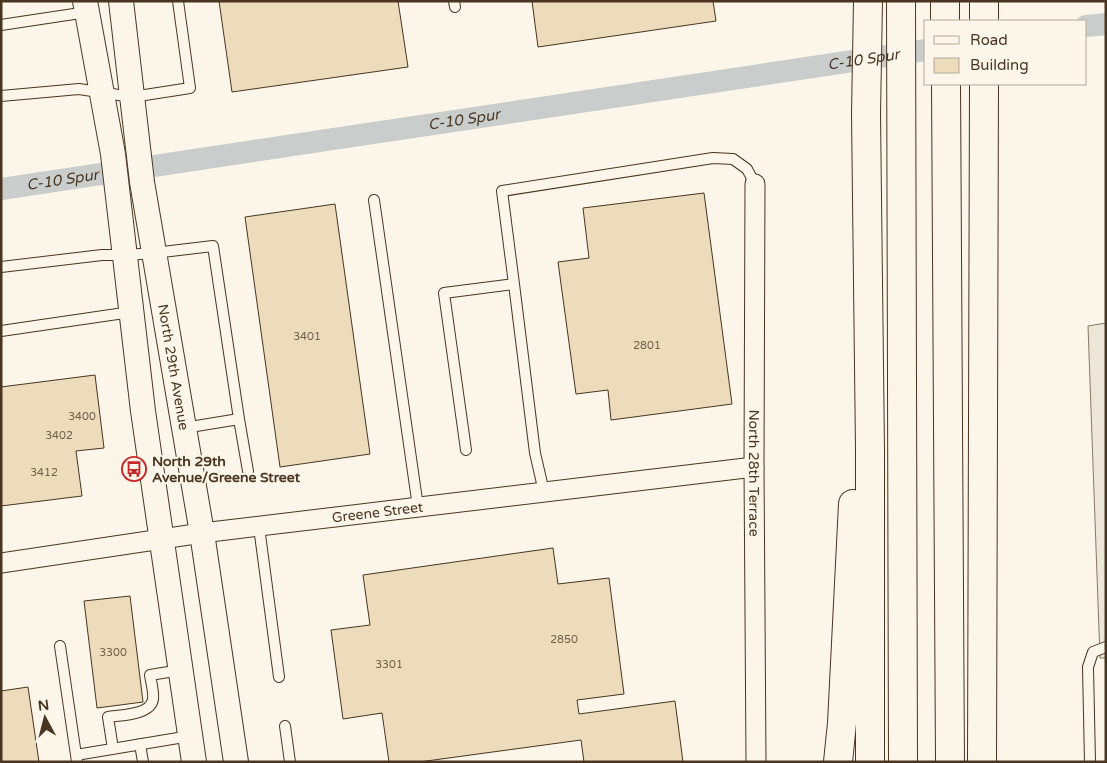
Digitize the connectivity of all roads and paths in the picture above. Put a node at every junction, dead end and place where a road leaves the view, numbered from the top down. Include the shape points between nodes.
1 (121, 1) edge
2 (178, 1) edge
3 (945, 1) edge
4 (984, 1) edge
5 (901, 2) edge
6 (868, 4) edge
7 (86, 6) edge
8 (945, 20) edge
9 (984, 20) edge
10 (1, 25) edge
11 (946, 90) edge
12 (984, 91) edge
13 (102, 92) junction
14 (1, 96) edge
15 (132, 97) junction
16 (755, 184) joint
17 (374, 200) dead end
18 (154, 253) junction
19 (126, 255) junction
20 (1, 267) edge
21 (514, 284) junction
22 (132, 312) junction
23 (1, 331) edge
24 (239, 419) junction
25 (184, 428) junction
26 (466, 450) dead end
27 (870, 450) junction
28 (754, 467) junction
29 (248, 471) dead end
30 (544, 492) junction
31 (418, 507) junction
32 (259, 527) junction
33 (202, 533) junction
34 (161, 539) junction
35 (1, 563) edge
36 (60, 646) dead end
37 (1106, 647) edge
38 (181, 670) junction
39 (279, 677) dead end
40 (285, 726) dead end
41 (190, 736) junction
42 (140, 744) junction
43 (112, 749) junction
44 (76, 758) edge
45 (143, 762) edge
46 (194, 762) edge
47 (236, 762) edge
48 (290, 762) edge
49 (756, 762) edge
50 (838, 762) edge
51 (870, 762) edge
52 (903, 762) edge
53 (950, 762) edge
54 (983, 762) edge
55 (1090, 762) edge

1 - 15 street, North 29th Avenue
2 - 15 lane via 190,88
3 - 8 highway
4 - 9 highway
5 - 52 highway
6 - 27 highway
7 - 10 lane
7 - 13 street
11 - 53 highway
12 - 54 highway
13 - 14 lane via 79,89
13 - 15 lane
13 - 19 street via 114,154
15 - 18 street, North 29th Avenue
16 - 21 lane via 746,169 733,159 713,158 502,191
16 - 28 street, North 28th Terrace
17 - 31 lane
18 - 19 lane
18 - 24 lane via 213,246
18 - 25 street, North 29th Avenue
19 - 20 lane
19 - 22 street
21 - 26 lane via 444,293
21 - 30 lane via 535,453
22 - 23 lane
22 - 34 street
24 - 25 lane
24 - 29 lane
25 - 33 street, North 29th Avenue
27 - 50 highway via 852,505
27 - 51 highway
28 - 30 street, Greene Street
28 - 49 street, North 28th Terrace
30 - 31 street, Greene Street
31 - 32 street, Greene Street
32 - 33 street, Greene Street
32 - 39 lane
33 - 34 street, Greene Street
33 - 47 street, North 29th Avenue
34 - 35 street, Greene Street
34 - 38 street
36 - 44 lane
37 - 55 lane via 1093,652 1088,667
38 - 41 street
38 - 43 lane via 150,675 154,699 146,711 108,718
40 - 48 lane
41 - 42 lane
41 - 46 street
42 - 43 lane
42 - 45 lane
43 - 44 lane

